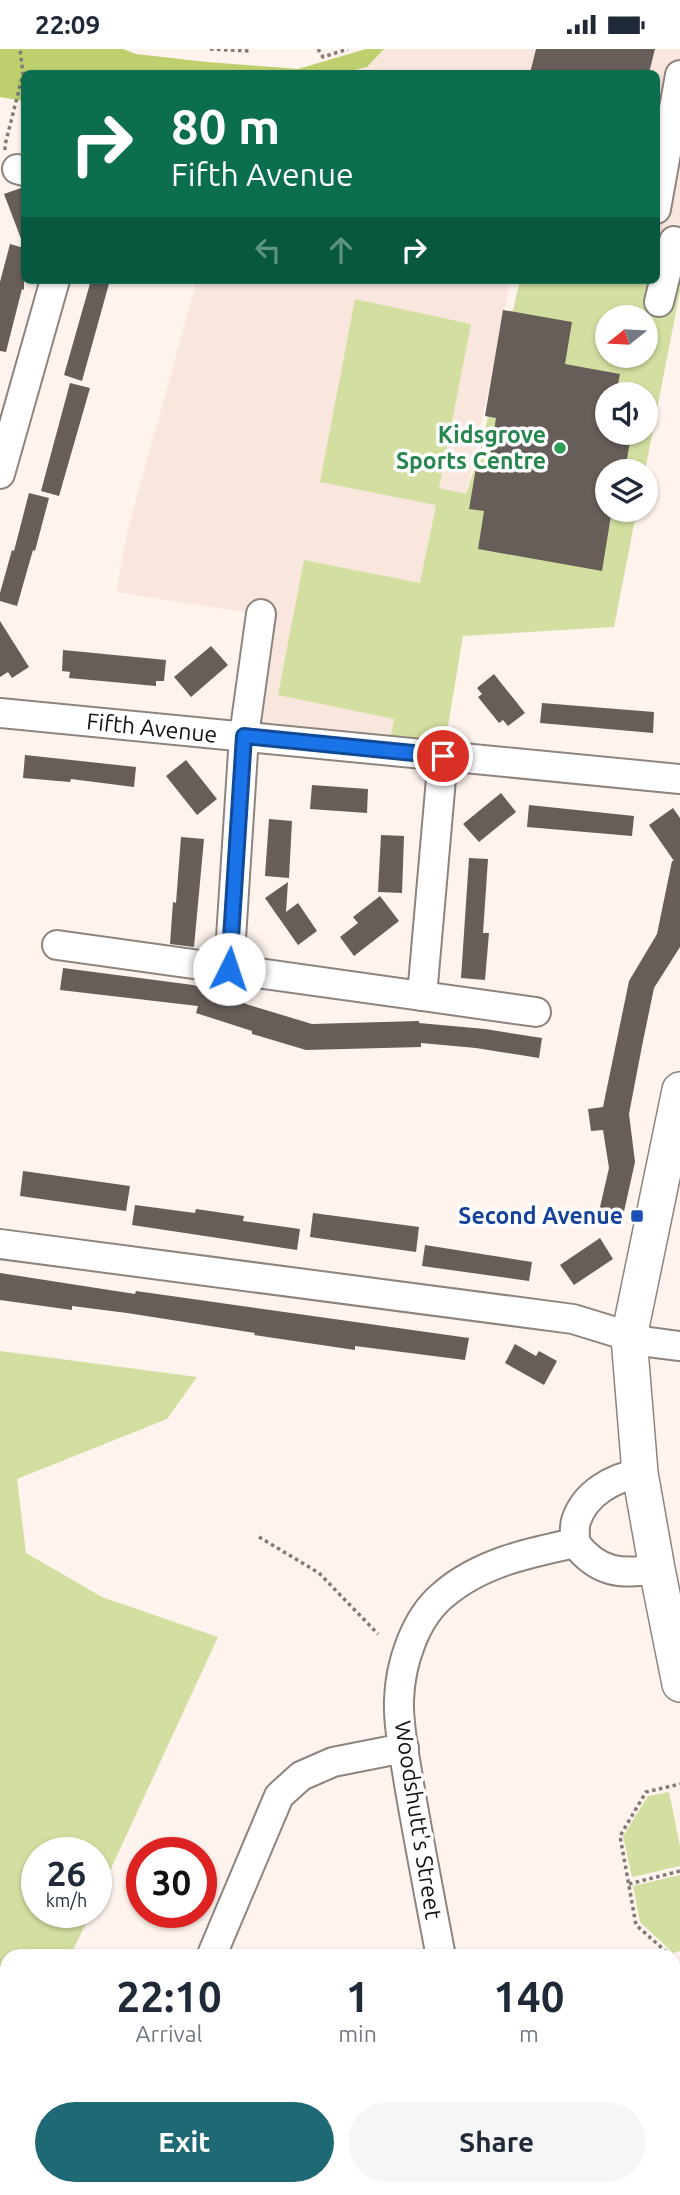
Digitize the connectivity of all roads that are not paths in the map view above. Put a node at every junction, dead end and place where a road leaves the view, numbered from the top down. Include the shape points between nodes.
1 (680, 75) edge
2 (660, 187) edge
3 (670, 240) edge
4 (54, 284) edge
5 (659, 302) dead end
6 (0, 474) edge
7 (261, 614) dead end
8 (0, 713) edge
9 (244, 736) junction
10 (443, 756) junction
11 (680, 779) edge
12 (57, 945) dead end
13 (229, 969) junction
14 (422, 996) junction
15 (536, 1012) dead end
16 (680, 1090) edge
17 (0, 1244) edge
18 (629, 1337) junction
19 (680, 1346) edge
20 (640, 1473) junction
21 (575, 1543) junction
22 (657, 1569) junction
23 (680, 1683) edge
24 (404, 1748) junction
25 (214, 1949) edge
26 (440, 1949) edge

1 - 2 street
3 - 5 street
4 - 6 street
7 - 9 street
8 - 9 street, Fifth Avenue
9 - 10 street, Fifth Avenue
9 - 13 street
10 - 11 street, Fifth Avenue
10 - 14 street
12 - 13 street
13 - 14 street
14 - 15 street
16 - 18 main road
17 - 18 street via 573,1319
18 - 19 street
18 - 20 main road
20 - 21 street via 607,1483 583,1506 575,1522
20 - 22 main road
21 - 22 street via 585,1557 604,1568 622,1573
21 - 24 street, Woodshutt's Street via 512,1557 473,1574 442,1595 423,1618 407,1651 398,1700
22 - 23 main road
24 - 25 street via 333,1762 301,1776 279,1796
24 - 26 street, Woodshutt's Street

